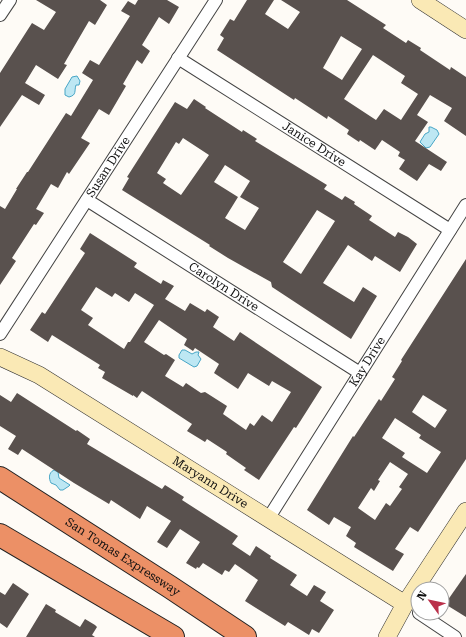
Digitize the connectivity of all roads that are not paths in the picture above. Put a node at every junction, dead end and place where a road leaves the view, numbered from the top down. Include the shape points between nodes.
1 (10, 0) edge
2 (216, 0) edge
3 (420, 0) edge
4 (0, 15) edge
5 (466, 30) edge
6 (178, 58) junction
7 (87, 200) junction
8 (466, 205) edge
9 (450, 230) junction
10 (0, 334) edge
11 (0, 357) edge
12 (360, 373) junction
13 (0, 478) edge
14 (466, 511) edge
15 (268, 519) junction
16 (0, 535) edge
17 (429, 581) edge
18 (410, 608) edge
19 (410, 614) edge
20 (431, 621) edge
21 (173, 637) edge
22 (244, 637) edge
23 (387, 637) edge
24 (455, 637) edge

1 - 4 street
2 - 6 street, Susan Drive
3 - 5 street
6 - 7 street, Susan Drive
6 - 9 street, Janice Drive
7 - 10 street, Susan Drive
7 - 12 street, Carolyn Drive
8 - 9 street, Kay Drive
9 - 12 street, Kay Drive
11 - 15 street, Maryann Drive via 39,375
12 - 15 street, Kay Drive
13 - 22 highway, San Tomas Expressway
14 - 17 street
15 - 18 street, Maryann Drive
16 - 21 highway
19 - 23 street
20 - 24 street, Maryann Drive

